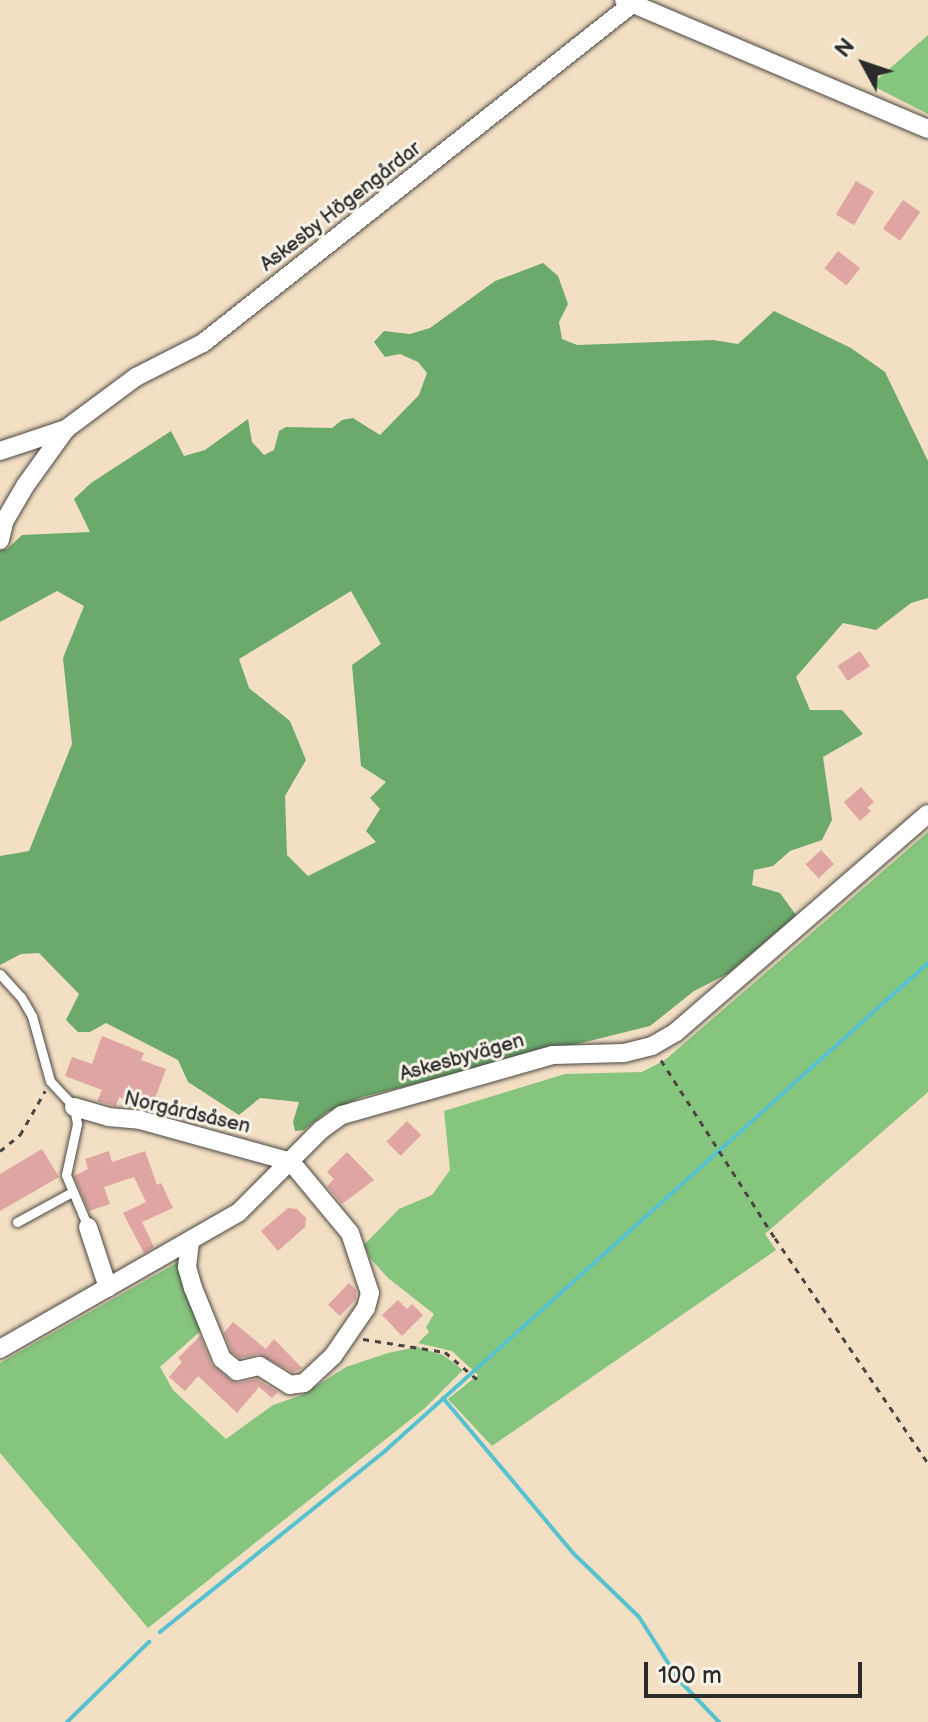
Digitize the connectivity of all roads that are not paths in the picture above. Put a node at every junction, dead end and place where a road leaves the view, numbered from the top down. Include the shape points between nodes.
1 (628, 2) edge
2 (928, 129) edge
3 (66, 429) junction
4 (0, 451) edge
5 (1, 529) edge
6 (928, 814) edge
7 (0, 974) edge
8 (74, 1107) junction
9 (291, 1162) junction
10 (72, 1192) junction
11 (17, 1222) dead end
12 (88, 1227) joint
13 (190, 1243) junction
14 (108, 1288) junction
15 (0, 1349) edge

1 - 2 street
1 - 3 street, Askesby Högengårdar via 203,343 136,377
3 - 4 street, Askesby Högengårdar
3 - 5 street, Askesby Högengårdar
6 - 9 street, Askesbyvägen via 676,1032 652,1046 624,1053 553,1055 355,1109 329,1123
7 - 8 lane via 32,1016 50,1081
8 - 9 street, Norgårdsåsen
8 - 10 lane via 77,1124 66,1175
9 - 13 street, Askesbyvägen via 239,1212
9 - 13 street via 350,1233 370,1293 348,1337 304,1383 290,1385 259,1366 237,1371 222,1359 187,1267
10 - 11 lane
10 - 12 lane
12 - 14 street
13 - 14 street, Askesbyvägen
14 - 15 street, Askesbyvägen

